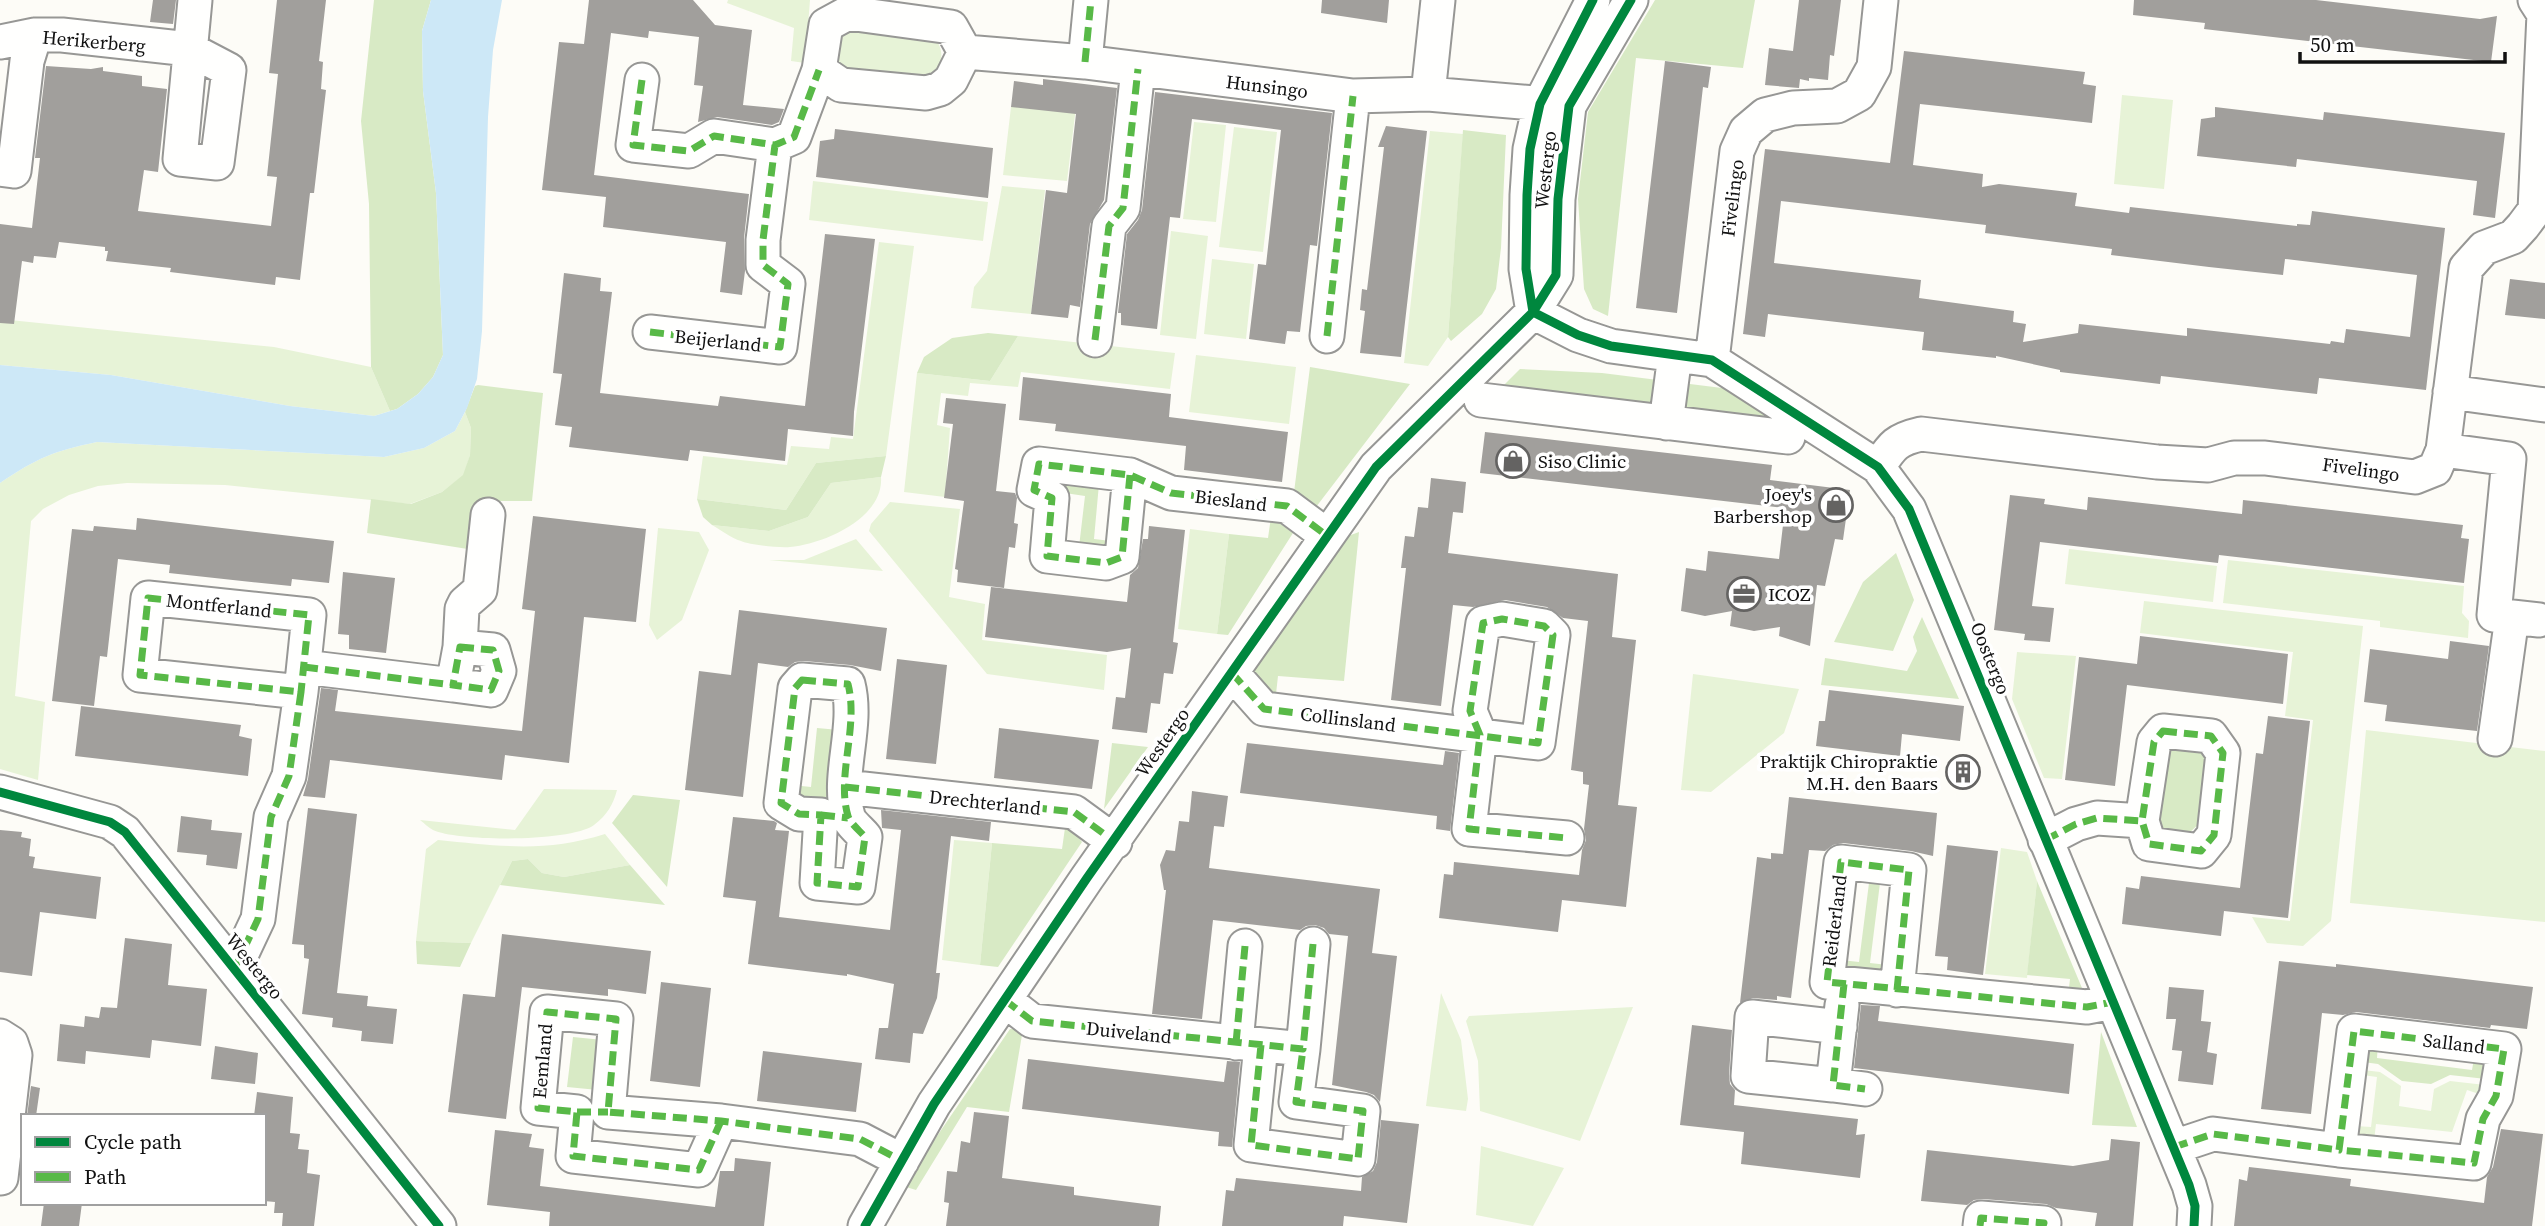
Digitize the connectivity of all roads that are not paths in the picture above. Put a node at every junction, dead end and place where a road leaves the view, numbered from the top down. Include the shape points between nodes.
1 (195, 0) edge
2 (1091, 0) edge
3 (1438, 0) edge
4 (1593, 0) edge
5 (1631, 0) edge
6 (1881, 0) edge
7 (2535, 0) edge
8 (35, 35) junction
9 (0, 41) edge
10 (965, 52) junction
11 (1084, 62) junction
12 (1138, 69) junction
13 (819, 70) junction
14 (642, 80) dead end
15 (1428, 94) junction
16 (1353, 96) junction
17 (1555, 105) junction
18 (775, 145) junction
19 (0, 169) edge
20 (1533, 312) junction
21 (650, 332) dead end
22 (1326, 336) dead end
23 (1095, 340) dead end
24 (1675, 355) junction
25 (1712, 360) junction
26 (2450, 392) junction
27 (1481, 400) dead end
28 (2545, 405) edge
29 (1666, 423) junction
30 (1788, 437) dead end
31 (2443, 450) junction
32 (1878, 467) junction
33 (1130, 475) dead end
34 (488, 514) dead end
35 (1326, 535) junction
36 (1232, 673) junction
37 (303, 679) junction
38 (2495, 739) dead end
39 (0, 792) edge
40 (838, 807) dead end
41 (2142, 821) dead end
42 (1567, 838) dead end
43 (2045, 840) junction
44 (1115, 842) junction
45 (1313, 944) dead end
46 (1245, 946) dead end
47 (235, 968) junction
48 (1844, 984) junction
49 (1897, 990) junction
50 (1005, 1000) junction
51 (2113, 1002) junction
52 (1840, 1027) junction
53 (0, 1036) edge
54 (1248, 1044) junction
55 (1303, 1049) junction
56 (721, 1121) junction
57 (2174, 1147) junction
58 (2339, 1150) junction
59 (902, 1161) junction
60 (1, 1178) edge
61 (439, 1226) edge
62 (865, 1226) edge
63 (1980, 1226) edge
64 (2043, 1226) edge
65 (2194, 1226) edge

1 - 8 street, Herikerberg via 189,49
2 - 11 street
3 - 15 street
4 - 17 street, Westergo
5 - 17 street, Westergo
6 - 25 street, Fivelingo via 1874,67 1859,94 1837,106 1765,115 1746,131 1737,151
7 - 26 street via 2544,14 2535,210 2512,237 2484,248 2466,268
8 - 9 street, Herikerberg
8 - 19 street via 27,61 14,171
10 - 11 street, Hunsingo
10 - 13 street via 951,80 926,93 841,85
10 - 13 street via 951,27 848,13 826,25
11 - 12 street, Hunsingo
12 - 16 street, Hunsingo
12 - 23 street via 1123,208 1109,226
13 - 18 street via 794,137
14 - 18 street via 633,145 689,152 714,136
15 - 16 street, Hunsingo
15 - 17 street, Hunsingo
16 - 22 street
17 - 20 street, Westergo via 1556,275
18 - 21 street, Beijerland via 762,265 788,284 780,347
20 - 24 street, Oostergo via 1611,346
20 - 35 street, Westergo via 1376,467
24 - 25 street, Oostergo
24 - 29 street
25 - 32 street, Oostergo
26 - 28 street
26 - 31 street
27 - 29 street
29 - 30 street
31 - 32 street, Fivelingo via 2435,469 2415,477 2265,458 2234,458 2208,465 2157,462 1921,434 1893,444
31 - 38 street via 2509,459 2494,615 2525,619
32 - 43 street, Oostergo via 1921,534
33 - 35 street, Biesland via 1171,493 1287,506
34 - 37 street, Montferland via 480,590 462,609 453,685
35 - 36 street, Westergo
36 - 42 street, Collinsland via 1264,709 1480,735 1469,829
36 - 44 street, Westergo
37 - 37 street, Montferland via 140,675 148,598 309,615
37 - 47 street, Montferland via 289,775 271,817 258,919
39 - 47 street, Westergo via 110,822 125,832
40 - 44 street, Drechterland via 1074,812
41 - 43 street via 2097,818
43 - 51 street, Oostergo
44 - 50 street, Westergo
45 - 55 street
46 - 54 street
47 - 61 street, Westergo
48 - 49 street, Reiderland
48 - 49 street, Reiderland via 1827,982 1841,862 1909,870
48 - 52 street, Reiderland
49 - 51 street, Reiderland via 2087,1007
50 - 54 street, Duiveland via 1032,1021
50 - 59 street, Westergo via 934,1104
51 - 57 street, Oostergo
52 - 52 street, Reiderland via 1849,1087 1748,1076 1752,1017
53 - 60 street via 10,1043 15,1055
54 - 55 street, Duiveland
54 - 55 street via 1251,1145 1358,1159 1363,1111 1296,1102
56 - 56 street via 593,1112 573,1156 699,1170
56 - 59 street via 860,1139
57 - 58 street, Salland via 2213,1134
57 - 65 street, Oostergo via 2195,1206
58 - 58 street, Salland via 2354,1031 2504,1049 2496,1096 2483,1119 2474,1163
59 - 62 street, Westergo
63 - 64 street via 1981,1218

